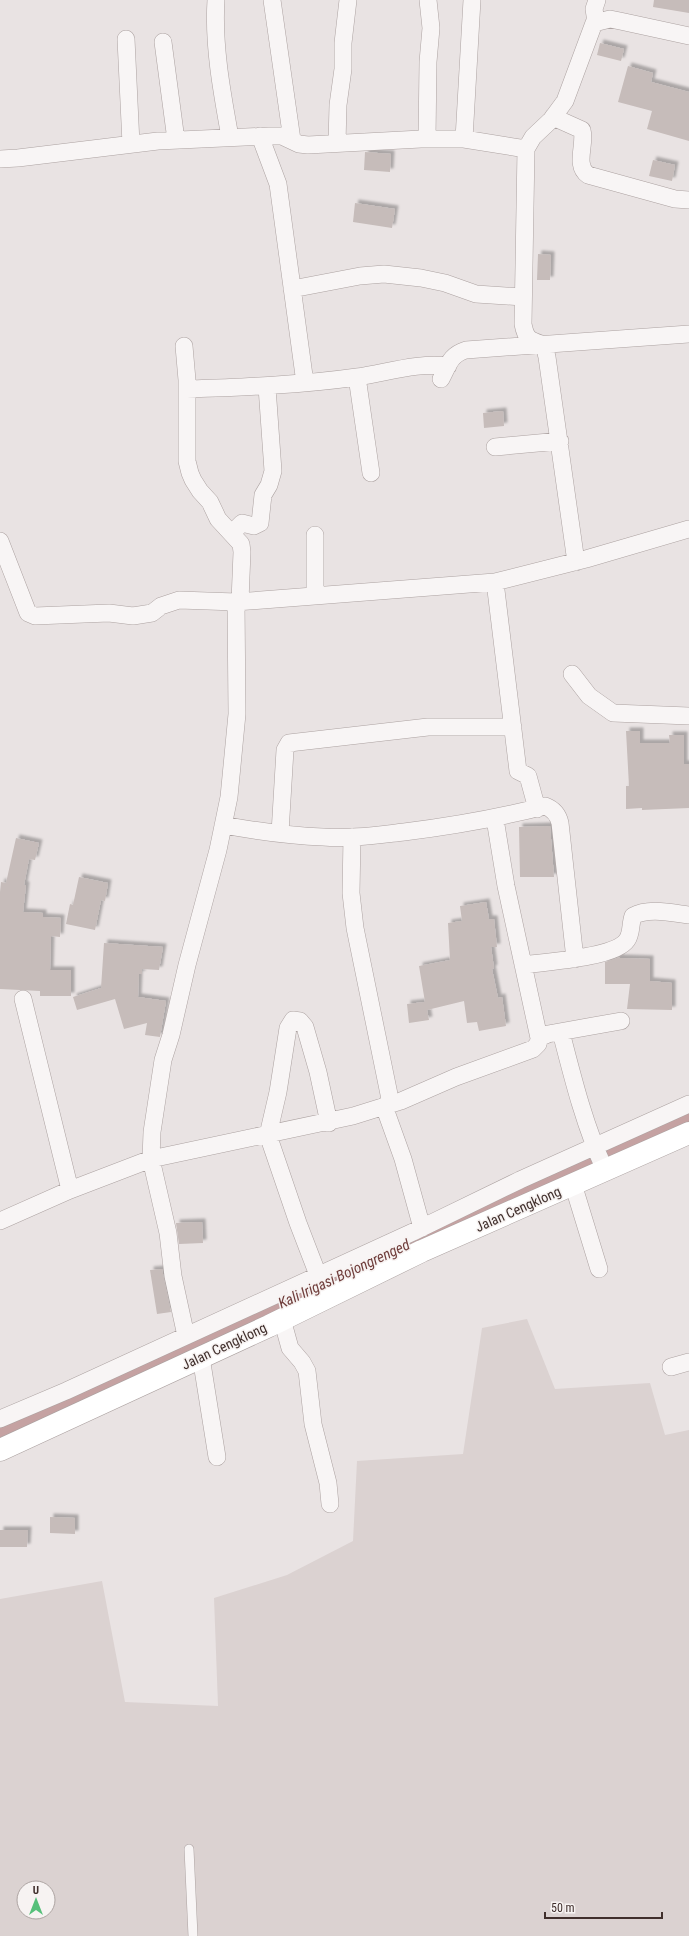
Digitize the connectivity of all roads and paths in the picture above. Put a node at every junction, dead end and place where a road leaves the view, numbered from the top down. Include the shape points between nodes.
1 (216, 0) edge
2 (272, 0) edge
3 (348, 0) edge
4 (428, 0) edge
5 (472, 0) edge
6 (597, 0) edge
7 (596, 22) junction
8 (689, 36) edge
9 (126, 39) dead end
10 (162, 42) dead end
11 (554, 117) junction
12 (260, 136) junction
13 (230, 137) junction
14 (427, 139) junction
15 (464, 139) junction
16 (176, 140) junction
17 (292, 140) junction
18 (337, 143) junction
19 (131, 144) junction
20 (526, 149) junction
21 (0, 159) edge
22 (689, 200) edge
23 (292, 289) junction
24 (523, 297) junction
25 (689, 334) edge
26 (544, 345) junction
27 (184, 346) dead end
28 (357, 377) junction
29 (305, 383) junction
30 (267, 387) junction
31 (187, 389) junction
32 (560, 441) junction
33 (495, 447) dead end
34 (371, 473) dead end
35 (689, 529) edge
36 (232, 533) junction
37 (314, 535) dead end
38 (0, 541) edge
39 (576, 562) junction
40 (495, 582) junction
41 (314, 595) junction
42 (238, 602) junction
43 (572, 674) dead end
44 (689, 716) edge
45 (513, 727) junction
46 (537, 808) junction
47 (495, 819) junction
48 (224, 825) junction
49 (280, 833) junction
50 (352, 837) junction
51 (689, 915) edge
52 (575, 959) junction
53 (523, 965) junction
54 (24, 999) dead end
55 (621, 1021) dead end
56 (562, 1032) junction
57 (539, 1038) junction
58 (689, 1104) edge
59 (388, 1105) junction
60 (329, 1123) junction
61 (689, 1133) edge
62 (268, 1135) junction
63 (599, 1157) junction
64 (151, 1159) junction
65 (573, 1184) junction
66 (70, 1190) junction
67 (524, 1192) junction
68 (1, 1216) edge
69 (418, 1239) junction
70 (599, 1268) dead end
71 (318, 1275) junction
72 (267, 1314) junction
73 (186, 1336) junction
74 (201, 1357) junction
75 (689, 1362) edge
76 (671, 1368) dead end
77 (0, 1419) edge
78 (0, 1450) edge
79 (217, 1457) dead end
80 (330, 1504) dead end
81 (189, 1849) dead end
82 (193, 1936) edge

1 - 13 street via 219,61
2 - 17 street
3 - 18 street via 344,23
4 - 14 street via 431,28
5 - 15 street
6 - 7 street via 594,8
7 - 8 street via 610,19
7 - 11 street via 565,101
9 - 19 street
10 - 16 street
11 - 20 street
11 - 22 street via 582,130 582,166 588,175 675,199
12 - 13 street
12 - 17 street via 282,136
12 - 23 street via 278,184
13 - 16 street
14 - 15 street
14 - 18 street
15 - 20 street
16 - 19 street
17 - 18 street via 308,145
19 - 21 street
20 - 24 street
23 - 24 street via 384,274 421,278 476,294
23 - 29 street
24 - 26 street via 524,334 529,340
25 - 26 street
26 - 28 street via 466,350 456,353 444,372 422,366
26 - 32 street via 551,372
27 - 31 street
28 - 29 street
28 - 34 street
29 - 30 street
30 - 31 street
30 - 36 street via 272,476 263,495 260,523 254,526 242,523
31 - 36 street via 187,461 190,473 210,502 218,519
32 - 33 street
32 - 39 street
35 - 39 street
36 - 42 street via 241,544 242,552
37 - 41 street
38 - 42 street via 28,613 35,616 109,613 133,616 152,613 179,600
39 - 40 street
40 - 41 street
40 - 45 street
41 - 42 street
42 - 48 street via 237,714 230,797
43 - 44 street via 589,696 613,713
45 - 46 street via 518,771 528,776
45 - 49 street via 428,727 289,743 285,750
46 - 47 street
46 - 52 street via 545,806 552,809 560,823
47 - 50 street
47 - 53 street
48 - 49 street
48 - 64 street via 171,1035 162,1060
49 - 50 street via 323,838
50 - 59 street via 351,893 355,928
51 - 52 street via 651,912 638,914 633,916 631,931 623,945 614,950
52 - 53 street
53 - 57 street
54 - 66 street
55 - 56 street
56 - 57 street
56 - 63 street via 571,1072
57 - 59 street via 534,1049
58 - 63 street
59 - 60 street
59 - 69 street via 403,1159
60 - 62 street
60 - 62 street via 305,1027 300,1021 293,1020 288,1028
61 - 63 main road, Jalan Cengklong
62 - 64 street
62 - 71 street
63 - 65 main road, Jalan Cengklong
63 - 67 street
64 - 66 street
64 - 73 street via 168,1233 173,1276
65 - 67 main road, Jalan Cengklong
65 - 70 street
66 - 68 street
67 - 69 main road, Jalan Cengklong
69 - 71 street
69 - 72 main road, Jalan Cengklong
71 - 72 street
72 - 73 street
72 - 74 main road, Jalan Cengklong
72 - 80 street via 307,1371 313,1424 328,1483
73 - 77 street
74 - 78 main road, Jalan Cengklong
74 - 79 street
75 - 76 street
81 - 82 lane

